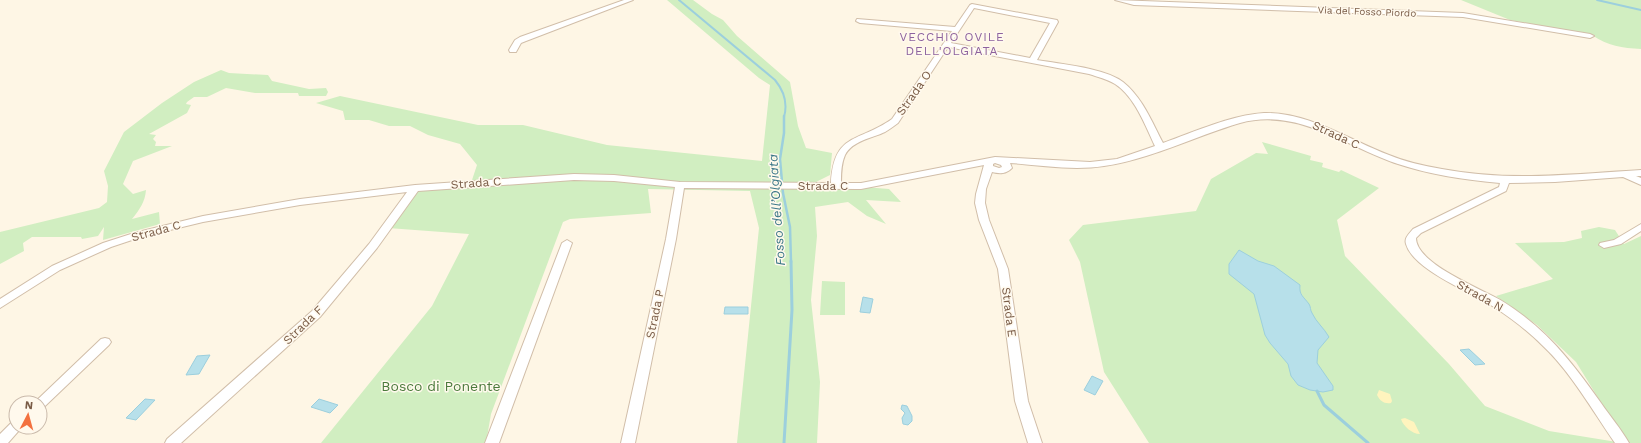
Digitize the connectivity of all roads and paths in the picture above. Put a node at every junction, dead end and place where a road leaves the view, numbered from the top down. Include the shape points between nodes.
1 (630, 0) edge
2 (1118, 0) edge
3 (860, 21) dead end
4 (958, 29) junction
5 (1590, 36) dead end
6 (948, 45) junction
7 (513, 50) dead end
8 (1032, 61) junction
9 (1160, 147) junction
10 (1034, 162) junction
11 (992, 164) junction
12 (1004, 170) junction
13 (1641, 173) edge
14 (1625, 174) junction
15 (1504, 180) junction
16 (1641, 182) edge
17 (984, 183) junction
18 (680, 185) junction
19 (836, 186) junction
20 (415, 188) junction
21 (1641, 227) edge
22 (567, 243) dead end
23 (1604, 246) dead end
24 (0, 304) edge
25 (105, 342) dead end
26 (48, 396) edge
27 (8, 434) edge
28 (0, 442) edge
29 (172, 443) edge
30 (492, 443) edge
31 (628, 443) edge
32 (1035, 443) edge
33 (1622, 443) edge

1 - 7 street via 523,39
2 - 5 street, Via del Fosso Piordo via 1134,3 1464,16
3 - 4 street
4 - 6 street, Strada O
4 - 8 street, Strada O via 972,6 1054,22
6 - 8 street
6 - 19 street, Strada O via 895,121 885,128 853,141 842,150 836,168
8 - 9 street via 1097,74 1120,84 1141,112
9 - 10 street, Strada C via 1102,164
9 - 15 street, Strada C via 1243,119 1276,116 1316,124 1371,151 1407,164 1441,172
10 - 11 street, Strada C
10 - 12 street, Strada C
11 - 12 street via 1007,165
11 - 17 street, Strada E
11 - 19 street, Strada C via 971,164 879,183
12 - 17 street
13 - 14 street, Strada C
14 - 15 street, Strada C
14 - 16 street
15 - 33 street, Strada N via 1505,185 1502,189 1417,231 1411,238 1412,246 1437,272 1498,304 1540,335 1570,369
17 - 32 street, Strada E via 980,194 982,212 1003,267 1018,386 1026,421
18 - 19 street, Strada C
18 - 20 street, Strada C via 585,176
18 - 31 street, Strada P
20 - 24 street, Strada C via 265,208 203,219 138,235 75,259 39,278
20 - 29 street, Strada F via 373,246 316,314
21 - 23 street via 1617,242
22 - 30 street
25 - 26 street
27 - 28 street

